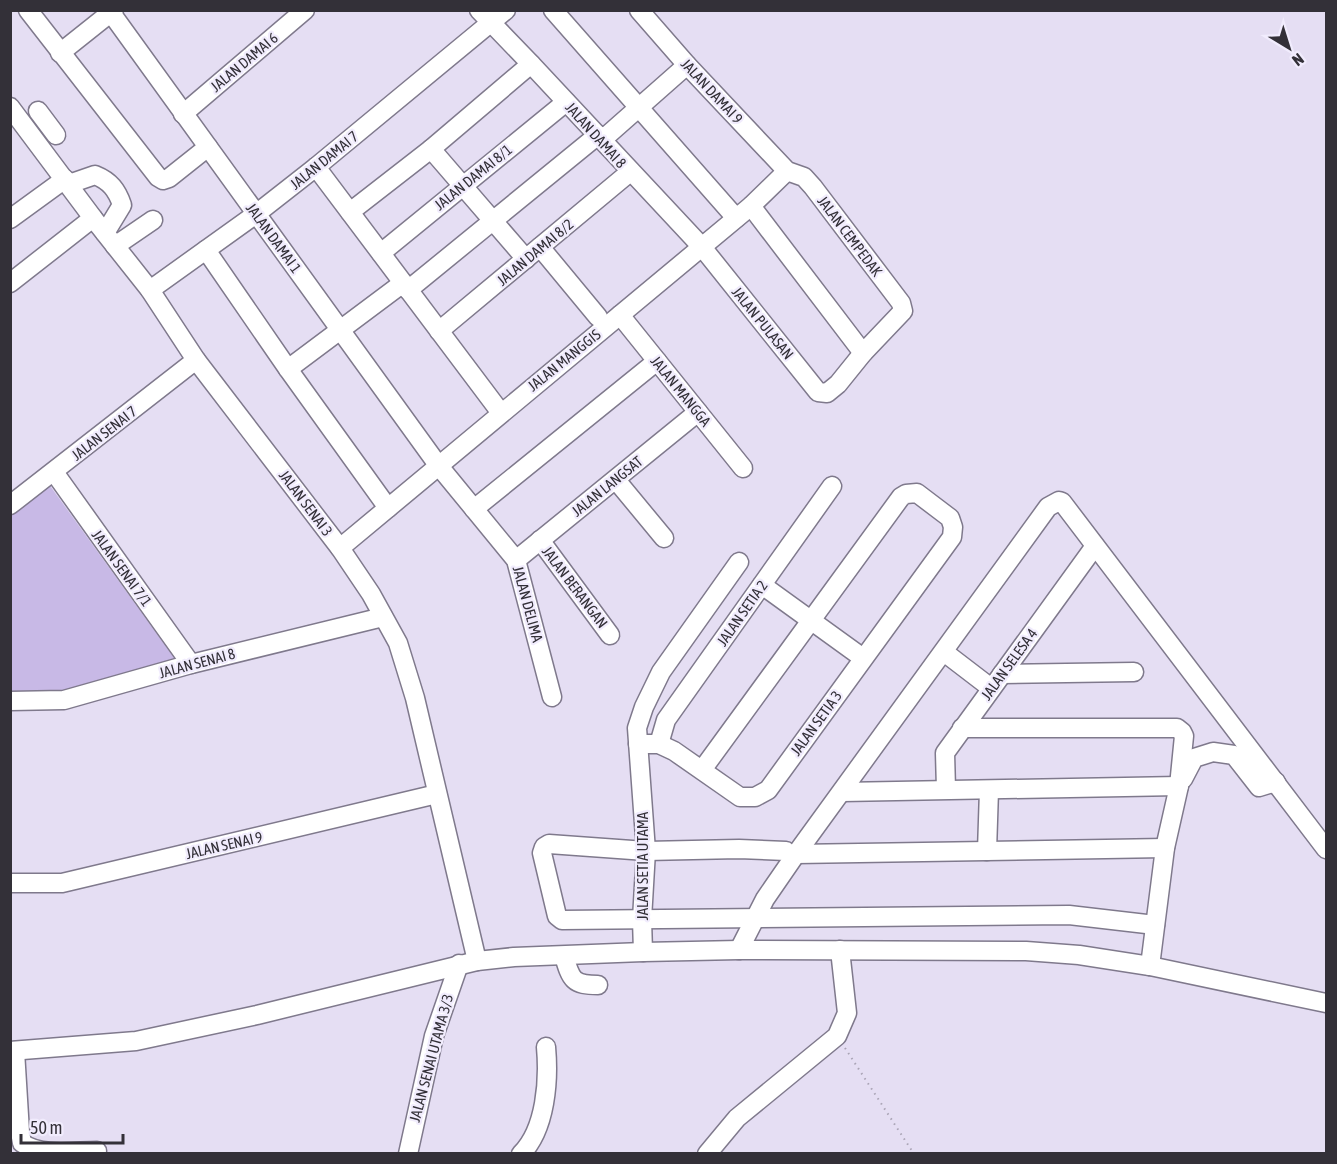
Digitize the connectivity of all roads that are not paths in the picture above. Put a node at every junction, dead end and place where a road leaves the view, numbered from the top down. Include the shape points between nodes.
1 (28, 10) edge
2 (305, 10) edge
3 (553, 10) edge
4 (639, 10) edge
5 (112, 11) edge
6 (492, 14) edge
7 (60, 53) junction
8 (531, 64) junction
9 (687, 65) junction
10 (566, 102) junction
11 (10, 107) edge
12 (640, 107) junction
13 (38, 111) dead end
14 (183, 114) junction
15 (600, 137) junction
16 (35, 139) junction
17 (208, 147) junction
18 (431, 149) junction
19 (316, 167) junction
20 (787, 171) junction
21 (630, 172) junction
22 (67, 181) junction
23 (463, 186) junction
24 (751, 206) junction
25 (350, 212) junction
26 (256, 214) junction
27 (93, 218) junction
28 (736, 218) junction
29 (10, 219) edge
30 (153, 220) dead end
31 (493, 221) junction
32 (110, 240) junction
33 (540, 247) junction
34 (702, 248) junction
35 (206, 250) junction
36 (381, 253) junction
37 (526, 259) junction
38 (10, 283) edge
39 (406, 286) junction
40 (150, 290) junction
41 (620, 315) junction
42 (598, 317) dead end
43 (341, 330) junction
44 (439, 331) junction
45 (863, 353) junction
46 (196, 360) junction
47 (657, 361) junction
48 (288, 369) junction
49 (698, 412) junction
50 (501, 413) junction
51 (438, 465) junction
52 (743, 468) dead end
53 (54, 472) junction
54 (616, 480) junction
55 (832, 486) dead end
56 (10, 505) edge
57 (388, 508) junction
58 (474, 509) junction
59 (664, 538) dead end
60 (540, 540) junction
61 (1095, 546) junction
62 (340, 548) junction
63 (516, 560) junction
64 (739, 562) dead end
65 (762, 585) junction
66 (383, 617) junction
67 (812, 620) junction
68 (610, 634) dead end
69 (945, 652) junction
70 (863, 658) junction
71 (191, 664) junction
72 (1134, 672) dead end
73 (997, 681) junction
74 (552, 698) dead end
75 (10, 701) edge
76 (962, 728) junction
77 (638, 744) junction
78 (659, 744) junction
79 (702, 770) junction
80 (1276, 782) junction
81 (1179, 786) junction
82 (945, 789) junction
83 (988, 789) junction
84 (842, 792) junction
85 (437, 794) junction
86 (1323, 837) edge
87 (1165, 848) junction
88 (646, 851) junction
89 (987, 851) junction
90 (791, 852) junction
91 (10, 883) edge
92 (642, 919) junction
93 (754, 919) junction
94 (1155, 925) junction
95 (739, 950) junction
96 (840, 950) junction
97 (643, 952) junction
98 (564, 956) junction
99 (477, 961) junction
100 (459, 964) junction
101 (1150, 966) junction
102 (598, 985) dead end
103 (1326, 1004) edge
104 (546, 1047) dead end
105 (13, 1051) edge
106 (98, 1151) dead end
107 (408, 1154) edge
108 (521, 1154) edge
109 (707, 1154) edge

1 - 7 street
2 - 14 street, JALAN DAMAI 6
3 - 12 street
4 - 9 street, JALAN DAMAI 9
5 - 7 street
5 - 14 street, JALAN DAMAI 1
6 - 8 street, JALAN DAMAI 8
6 - 19 street, JALAN DAMAI 7
7 - 17 street via 163,180
8 - 10 street, JALAN DAMAI 8
8 - 18 street
9 - 12 street
9 - 20 street, JALAN DAMAI 9
10 - 15 street, JALAN DAMAI 8
10 - 23 street, JALAN DAMAI 8/1
11 - 16 street, JALAN SENAI 3
12 - 15 street
12 - 28 street
13 - 16 street via 53,131
14 - 17 street, JALAN DAMAI 1
15 - 21 street, JALAN DAMAI 8
15 - 31 street
16 - 22 street, JALAN SENAI 3
17 - 26 street, JALAN DAMAI 1
18 - 23 street
18 - 25 street
19 - 25 street
19 - 26 street, JALAN DAMAI 7
20 - 24 street, JALAN MANGGIS
20 - 45 street, JALAN CEMPEDAK via 804,177 813,187 901,303 903,311
21 - 33 street, JALAN DAMAI 8/2
21 - 34 street, JALAN DAMAI 8
22 - 27 street, JALAN SENAI 3
22 - 29 street
22 - 32 street via 95,175 107,180 118,192 122,206
23 - 31 street
23 - 36 street, JALAN DAMAI 8/1
24 - 28 street, JALAN MANGGIS
24 - 45 street
25 - 36 street
26 - 35 street, JALAN DAMAI 7
26 - 43 street, JALAN DAMAI 1
27 - 32 street, JALAN SENAI 3
27 - 38 street
28 - 34 street, JALAN MANGGIS
30 - 32 street
31 - 37 street
31 - 39 street
32 - 40 street, JALAN SENAI 3
33 - 37 street, JALAN DAMAI 8/2
33 - 42 street
34 - 41 street, JALAN MANGGIS
34 - 45 street, JALAN PULASAN via 818,392 827,393 838,384
35 - 40 street, JALAN DAMAI 7
35 - 48 street
36 - 39 street
37 - 44 street, JALAN DAMAI 8/2
39 - 43 street
39 - 44 street
40 - 46 street, JALAN SENAI 3
41 - 47 street, JALAN MANGGA
41 - 50 street, JALAN MANGGIS
43 - 48 street
43 - 51 street, JALAN DAMAI 1
44 - 50 street
46 - 53 street, JALAN SENAI 7
46 - 62 street, JALAN SENAI 3
47 - 49 street, JALAN MANGGA
47 - 58 street
48 - 57 street
49 - 52 street, JALAN MANGGA
49 - 54 street, JALAN LANGSAT
50 - 51 street, JALAN MANGGIS
51 - 57 street, JALAN MANGGIS
51 - 58 street, JALAN DELIMA
53 - 56 street, JALAN SENAI 7
53 - 71 street, JALAN SENAI 7/1
54 - 59 street
54 - 60 street, JALAN LANGSAT
55 - 65 street, JALAN SETIA 2
57 - 62 street, JALAN MANGGIS
58 - 63 street, JALAN DELIMA
60 - 63 street, JALAN LANGSAT
60 - 68 street, JALAN BERANGAN
61 - 69 street via 1062,502 1054,502
61 - 73 street, JALAN SELESA 4
61 - 80 street
62 - 66 street, JALAN SENAI 3
63 - 74 street, JALAN DELIMA
64 - 77 street, JALAN SETIA UTAMA via 661,672 644,706 637,728
65 - 67 street
65 - 78 street, JALAN SETIA 2 via 666,720
66 - 71 street, JALAN SENAI 8
66 - 85 street, JALAN SENAI 3 via 398,643 412,687
67 - 70 street
67 - 70 street, JALAN SETIA 3 via 891,511 906,494 917,493 950,518 952,537
67 - 79 street
69 - 73 street
69 - 84 street
70 - 79 street, JALAN SETIA 3 via 768,789 755,797 741,797
71 - 75 street, JALAN SENAI 8 via 64,700
72 - 73 street
73 - 76 street, JALAN SELESA 4
76 - 81 street via 1177,728 1184,736
76 - 82 street, JALAN SELESA 4 via 945,753
77 - 78 street, JALAN SETIA 3
77 - 88 street, JALAN SETIA UTAMA
78 - 79 street, JALAN SETIA 3
80 - 81 street via 1259,787 1234,756 1213,752 1194,758
80 - 86 street
81 - 83 street
81 - 87 street
82 - 83 street
82 - 84 street
83 - 89 street
84 - 90 street
85 - 91 street, JALAN SENAI 9 via 62,883
85 - 99 street, JALAN SENAI 3
87 - 89 street
87 - 94 street
88 - 90 street
88 - 92 street, JALAN SETIA UTAMA
88 - 92 street via 549,844 542,853 557,916 562,920
89 - 90 street
90 - 93 street
92 - 93 street
92 - 97 street, JALAN SETIA UTAMA
93 - 94 street via 1069,915
93 - 95 street
94 - 101 street
95 - 96 street
95 - 97 street
96 - 101 street via 1026,951
96 - 109 street via 847,1013 837,1036 737,1118
97 - 98 street
98 - 99 street
98 - 102 street via 574,980 583,985
99 - 100 street
100 - 105 street via 136,1041
100 - 107 street, JALAN SENAI UTAMA 3/3 via 434,1036
101 - 103 street
104 - 108 street via 546,1100
105 - 106 street via 22,1143 43,1151

